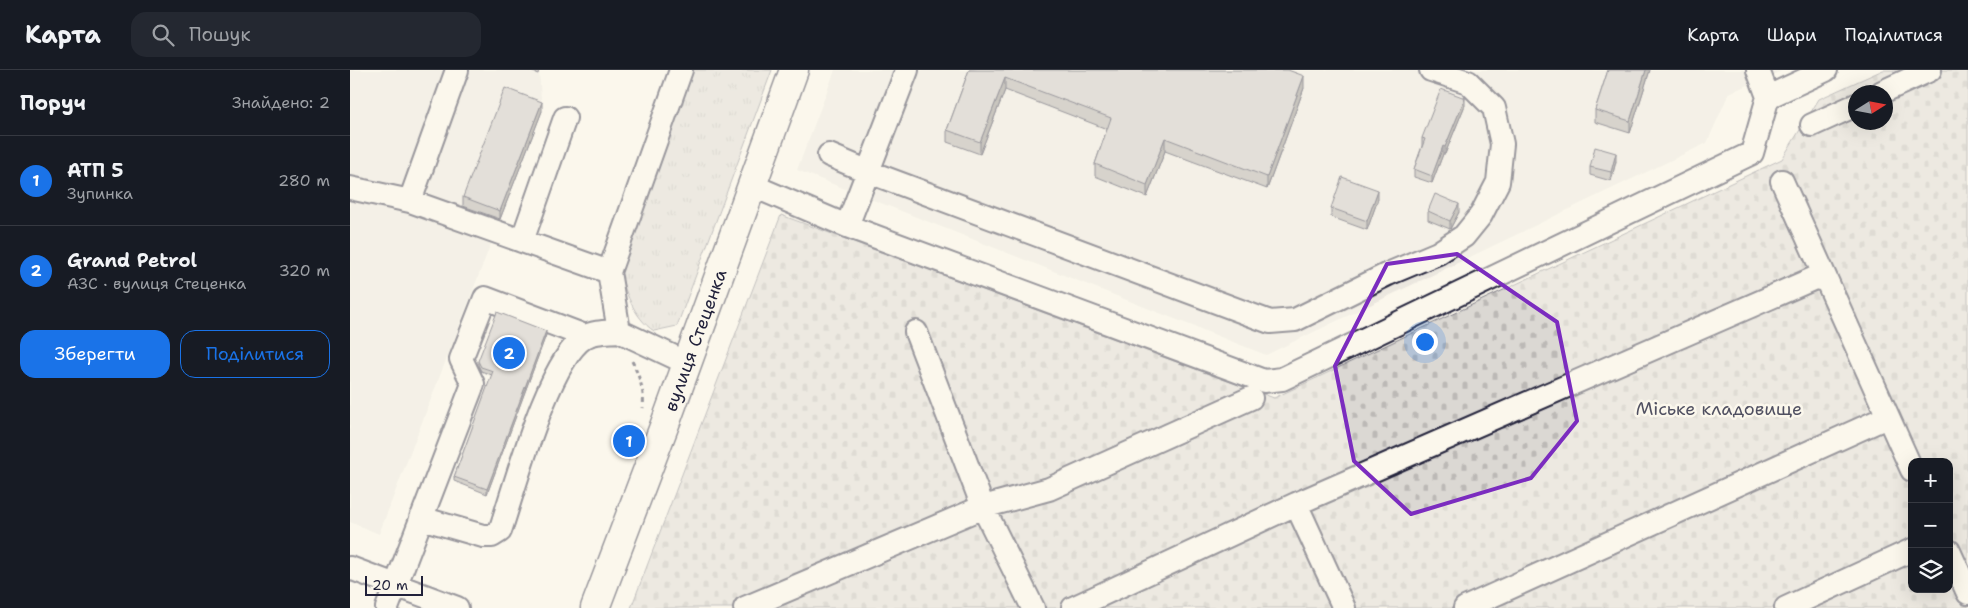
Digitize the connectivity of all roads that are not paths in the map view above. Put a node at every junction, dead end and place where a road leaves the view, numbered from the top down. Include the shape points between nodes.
1 (457, 70) edge
2 (682, 70) edge
3 (794, 70) edge
4 (907, 70) edge
5 (1431, 70) edge
6 (1758, 70) edge
7 (1826, 70) edge
8 (1930, 70) edge
9 (1893, 87) edge
10 (1768, 97) junction
11 (1848, 109) edge
12 (565, 118) dead end
13 (1812, 126) dead end
14 (830, 155) dead end
15 (869, 172) junction
16 (1782, 181) dead end
17 (752, 185) junction
18 (350, 188) edge
19 (410, 201) junction
20 (847, 226) junction
21 (522, 241) junction
22 (609, 272) junction
23 (1825, 280) junction
24 (619, 331) junction
25 (916, 332) dead end
26 (585, 336) junction
27 (687, 363) junction
28 (1251, 398) dead end
29 (1887, 417) junction
30 (1908, 462) edge
31 (1296, 504) junction
32 (983, 507) junction
33 (421, 518) junction
34 (1908, 552) edge
35 (1953, 560) edge
36 (350, 568) edge
37 (395, 584) junction
38 (1968, 593) edge
39 (387, 608) edge
40 (457, 608) edge
41 (595, 608) edge
42 (745, 608) edge
43 (1033, 608) edge
44 (1073, 608) edge
45 (1344, 608) edge
46 (1465, 608) edge
47 (1786, 608) edge

1 - 19 lane
2 - 22 lane
3 - 17 main road, вулиця Стеценка
4 - 15 lane
5 - 15 lane via 1468,82 1494,108 1502,144 1498,182 1480,215 1464,236 1438,253 1302,316 1282,322 1270,322
6 - 10 lane
7 - 10 lane
8 - 9 lane
10 - 20 lane via 1752,153 1282,380 1264,381
11 - 13 lane
12 - 21 lane
14 - 15 lane
15 - 20 lane
16 - 23 lane
17 - 20 lane
17 - 27 main road, вулиця Стеценка
18 - 19 lane
19 - 21 lane
21 - 22 lane
22 - 24 lane
23 - 29 lane
23 - 31 lane via 1815,278
24 - 26 lane
24 - 27 lane
25 - 32 lane
26 - 33 lane via 569,353 547,390 500,531 492,536 483,536
26 - 33 lane via 485,298 461,359 473,384
27 - 41 main road, вулиця Стеценка
28 - 32 lane via 1049,490
29 - 30 lane
29 - 46 lane
31 - 44 lane
31 - 45 lane
32 - 42 lane
32 - 43 lane
33 - 37 lane
34 - 47 lane
35 - 38 lane
36 - 37 lane
37 - 39 lane
37 - 40 lane

